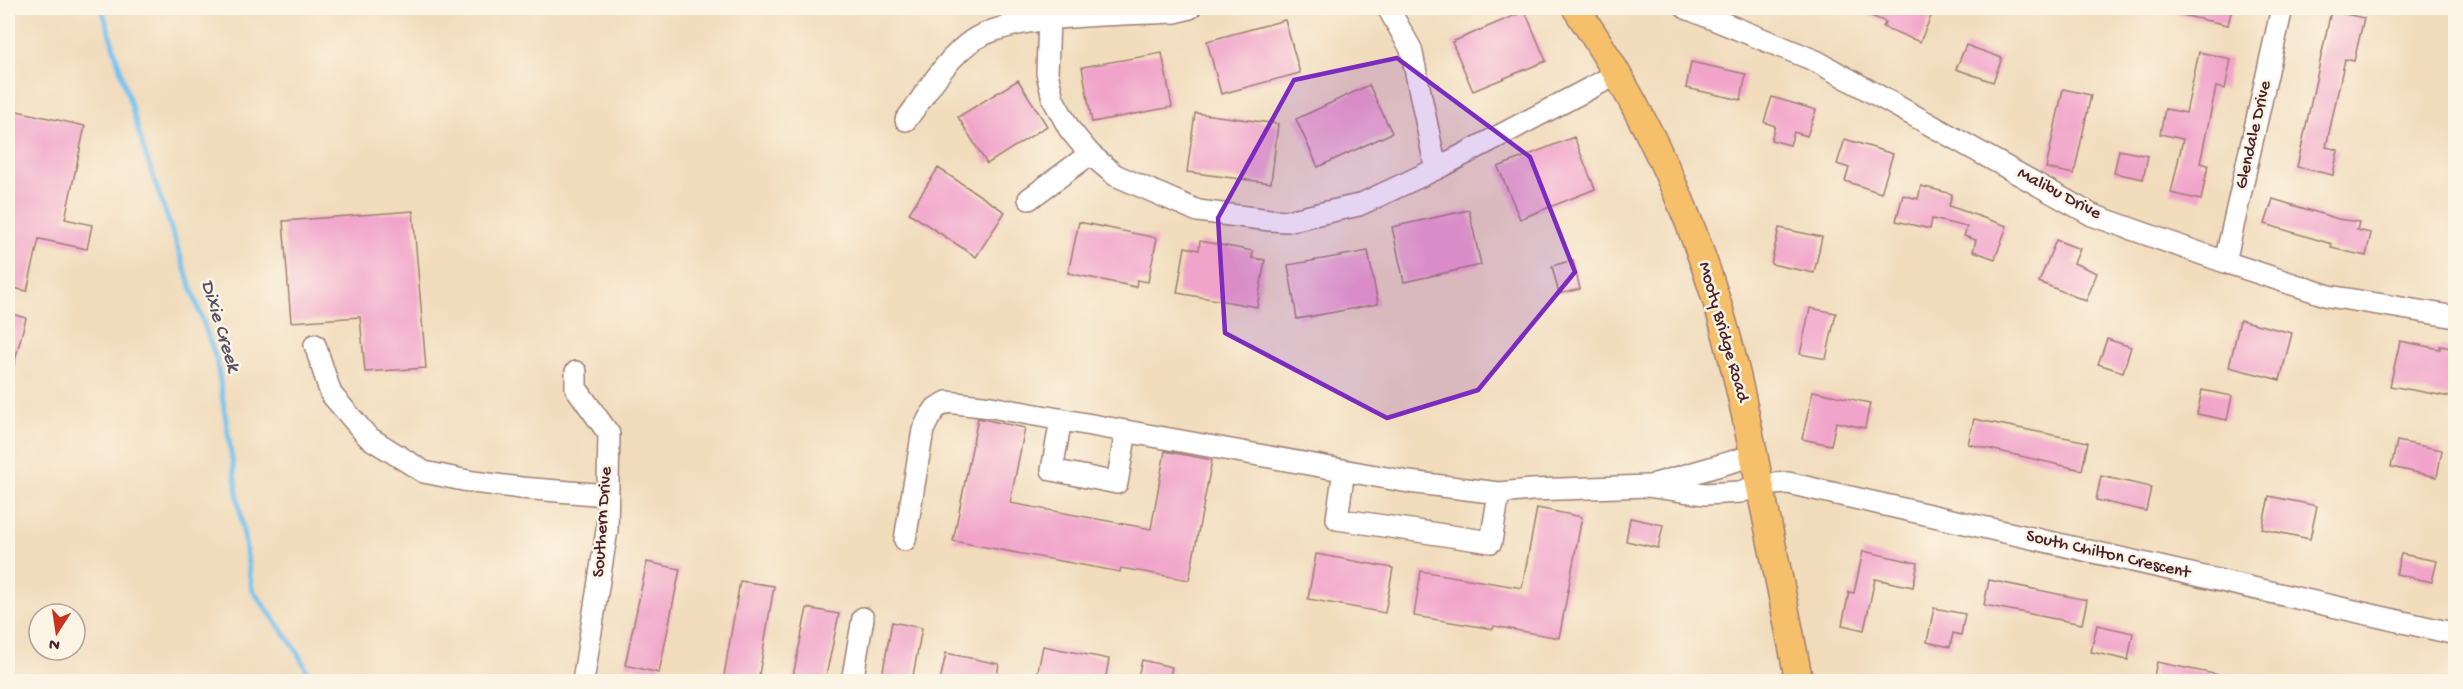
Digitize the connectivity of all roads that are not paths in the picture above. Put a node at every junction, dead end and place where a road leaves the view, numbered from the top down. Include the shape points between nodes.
1 (1190, 8) edge
2 (1388, 8) edge
3 (1576, 8) edge
4 (1686, 8) edge
5 (2282, 8) edge
6 (1048, 19) junction
7 (1617, 74) junction
8 (906, 120) dead end
9 (1090, 154) junction
10 (1436, 169) junction
11 (1029, 199) dead end
12 (2225, 262) junction
13 (2456, 317) edge
14 (315, 345) dead end
15 (576, 372) dead end
16 (1060, 419) junction
17 (1126, 431) junction
18 (1755, 455) junction
19 (1344, 470) junction
20 (1760, 485) junction
21 (1648, 486) junction
22 (1498, 493) junction
23 (607, 495) junction
24 (905, 540) dead end
25 (863, 618) dead end
26 (2456, 634) edge
27 (583, 681) edge
28 (852, 681) edge
29 (1799, 681) edge

1 - 6 street
2 - 10 street via 1411,49
3 - 7 main road, Mooty Bridge Road
4 - 12 street, Malibu Drive via 1816,61 2092,215
5 - 12 street, Glendale Drive
6 - 8 street via 996,30 974,40 957,54
6 - 9 street via 1047,74 1053,99 1070,130
7 - 10 street
7 - 18 main road, Mooty Bridge Road via 1662,160 1699,250 1731,350
9 - 10 street via 1115,175 1198,211 1287,221 1359,205
9 - 11 street
12 - 13 street, Malibu Drive via 2329,296
14 - 23 street via 331,394 368,437 424,472 492,485
15 - 23 street, Southern Drive via 576,388 609,434
16 - 17 street
16 - 17 street via 1053,470 1118,483
16 - 24 street via 947,402 936,408 923,430
17 - 19 street
18 - 20 main road, Mooty Bridge Road
18 - 21 street
19 - 22 street
19 - 22 street via 1337,519 1491,542
20 - 21 street, South Chilton Crescent via 1740,492 1705,494
20 - 26 street, South Chilton Crescent via 1788,483
20 - 29 main road, Mooty Bridge Road
21 - 22 street
23 - 27 street, Southern Drive via 607,530
25 - 28 street

